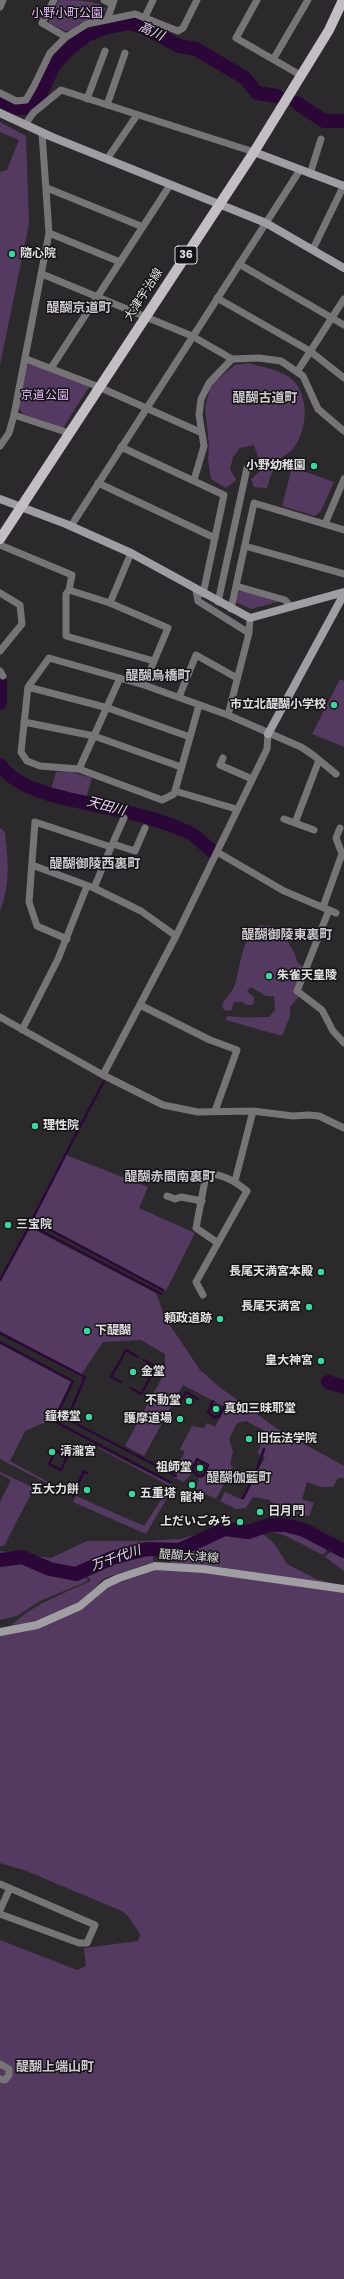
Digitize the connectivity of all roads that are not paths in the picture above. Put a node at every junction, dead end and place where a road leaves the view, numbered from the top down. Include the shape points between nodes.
1 (3, 0) edge
2 (54, 0) edge
3 (104, 0) edge
4 (153, 0) edge
5 (197, 0) edge
6 (257, 0) edge
7 (308, 0) edge
8 (343, 0) edge
9 (113, 2) edge
10 (0, 7) edge
11 (145, 17) junction
12 (107, 20) junction
13 (66, 37) junction
14 (105, 51) dead end
15 (125, 52) dead end
16 (274, 58) junction
17 (302, 76) junction
18 (0, 93) edge
19 (87, 99) junction
20 (26, 100) junction
21 (107, 105) junction
22 (0, 113) edge
23 (33, 113) junction
24 (137, 115) junction
25 (25, 125) junction
26 (42, 133) junction
27 (321, 139) dead end
28 (254, 152) junction
29 (107, 158) junction
30 (300, 170) junction
31 (310, 174) junction
32 (170, 185) junction
33 (344, 186) edge
34 (47, 188) junction
35 (219, 204) junction
36 (266, 223) junction
37 (143, 227) junction
38 (49, 233) junction
39 (313, 249) junction
40 (120, 262) junction
41 (239, 264) junction
42 (344, 268) edge
43 (42, 274) junction
44 (98, 296) junction
45 (217, 298) junction
46 (344, 298) edge
47 (146, 316) junction
48 (333, 316) junction
49 (344, 325) edge
50 (192, 336) junction
51 (310, 351) junction
52 (26, 359) junction
53 (232, 359) junction
54 (51, 368) junction
55 (297, 372) junction
56 (344, 378) edge
57 (99, 387) junction
58 (146, 409) junction
59 (14, 415) junction
60 (344, 431) edge
61 (200, 432) junction
62 (69, 433) junction
63 (0, 446) edge
64 (122, 446) junction
65 (247, 468) dead end
66 (344, 479) edge
67 (194, 480) junction
68 (98, 483) junction
69 (0, 499) edge
70 (21, 506) junction
71 (325, 524) junction
72 (71, 526) junction
73 (344, 530) edge
74 (215, 538) junction
75 (0, 539) edge
76 (0, 545) edge
77 (245, 546) junction
78 (132, 553) junction
79 (344, 574) edge
80 (236, 586) junction
81 (69, 590) junction
82 (200, 592) junction
83 (0, 593) edge
84 (344, 593) edge
85 (218, 602) junction
86 (110, 603) junction
87 (291, 607) junction
88 (231, 609) junction
89 (250, 618) junction
90 (249, 632) junction
91 (0, 651) edge
92 (154, 661) junction
93 (120, 678) junction
94 (237, 678) junction
95 (144, 684) junction
96 (28, 687) junction
97 (180, 697) junction
98 (199, 705) junction
99 (108, 708) junction
100 (228, 715) junction
101 (24, 722) junction
102 (268, 734) junction
103 (94, 736) junction
104 (190, 737) junction
105 (223, 758) dead end
106 (319, 760) junction
107 (181, 767) junction
108 (79, 769) junction
109 (336, 774) dead end
110 (252, 779) junction
111 (175, 790) junction
112 (236, 809) junction
113 (124, 818) dead end
114 (284, 819) dead end
115 (295, 823) junction
116 (145, 828) dead end
117 (340, 828) dead end
118 (314, 830) dead end
119 (112, 846) junction
120 (217, 852) junction
121 (343, 854) edge
122 (32, 865) junction
123 (91, 887) junction
124 (330, 910) junction
125 (176, 936) junction
126 (67, 938) junction
127 (140, 1005) junction
128 (0, 1017) edge
129 (22, 1030) junction
130 (344, 1044) edge
131 (103, 1075) junction
132 (253, 1111) junction
133 (215, 1112) junction
134 (344, 1128) edge
135 (235, 1181) junction
136 (166, 1196) dead end
137 (202, 1201) junction
138 (218, 1243) junction
139 (203, 1294) dead end
140 (344, 1589) edge
141 (0, 1632) edge
142 (0, 1884) edge
143 (10, 1888) junction
144 (0, 1910) edge
145 (0, 1914) edge
146 (0, 2064) edge
147 (0, 2079) edge

1 - 10 street
2 - 13 street via 42,23
3 - 9 street
4 - 11 street
5 - 11 street via 183,28 178,31
6 - 16 street via 236,38
7 - 16 street
8 - 17 main road, 大津宇治線 / 36
9 - 12 street
11 - 12 street via 135,14
12 - 13 street via 87,24
13 - 20 street via 50,53
14 - 19 street
15 - 21 street
16 - 17 street
17 - 28 main road, 大津宇治線 / 36
18 - 20 street via 16,101
19 - 21 street
19 - 23 street via 61,90
20 - 23 street
21 - 24 street
22 - 25 street
23 - 25 street
24 - 28 street
24 - 29 street
25 - 26 street
26 - 29 street
26 - 34 street
27 - 31 street
28 - 30 street
28 - 35 main road, 大津宇治線 / 36
29 - 32 street
30 - 31 street
30 - 36 street
31 - 33 street
32 - 35 street
32 - 37 street
33 - 39 street
34 - 37 street
34 - 38 street
35 - 36 street
35 - 47 main road, 大津宇治線 / 36
36 - 39 street
36 - 41 street
37 - 40 street
38 - 40 street
38 - 43 street
39 - 42 street
40 - 44 street
41 - 45 street
41 - 48 street
43 - 44 street
43 - 52 street
44 - 47 street
44 - 54 street
45 - 50 street
45 - 51 street
46 - 48 street
47 - 50 street
47 - 57 main road, 大津宇治線 / 36
48 - 49 street
48 - 51 street
50 - 53 street
50 - 58 street
51 - 55 street
51 - 56 street
52 - 54 street
52 - 59 street
53 - 55 street via 259,358 281,361
53 - 61 street via 209,382 201,399 198,415
54 - 57 street
55 - 60 street via 303,376 318,409
57 - 58 street
57 - 62 main road, 大津宇治線 / 36
58 - 61 street
58 - 64 street
59 - 62 street
59 - 63 street via 9,433
61 - 67 street via 204,446
62 - 70 main road, 大津宇治線 / 36
64 - 67 street
64 - 68 street
65 - 85 street
66 - 71 street
67 - 74 street via 224,495
68 - 72 street
68 - 74 street
69 - 70 street
70 - 72 street
70 - 75 main road, 大津宇治線 / 36
71 - 73 street
71 - 77 street via 254,504
72 - 78 street
74 - 82 street
76 - 81 street via 72,575
77 - 79 street
77 - 80 street
78 - 82 street
78 - 86 street
80 - 87 street via 285,600
80 - 88 street
81 - 86 street
81 - 92 street via 66,594 66,636
82 - 85 street
82 - 90 street via 198,601
83 - 91 street via 20,605 22,624
84 - 87 street
84 - 102 street
85 - 88 street
86 - 92 street via 168,628
87 - 89 street
88 - 89 street
89 - 90 street
90 - 94 street
92 - 95 street
93 - 95 street
93 - 96 street via 49,658
93 - 99 street
94 - 97 street via 196,655
94 - 100 street
95 - 97 street
96 - 99 street
96 - 101 street
97 - 98 street
98 - 100 street
98 - 104 street
99 - 103 street
99 - 104 street
100 - 102 street
101 - 103 street
101 - 108 street via 21,752 26,761 46,768
102 - 106 street via 301,747
102 - 110 street via 267,749
103 - 107 street
103 - 108 street
104 - 107 street
105 - 110 street via 220,765
106 - 109 street
106 - 115 street
107 - 111 street
108 - 111 street via 162,800 174,794
110 - 112 street
111 - 112 street
112 - 120 street
113 - 119 street
114 - 115 street
115 - 118 street
116 - 119 street via 135,851
117 - 121 street via 336,838
119 - 122 street via 35,822
119 - 123 street
120 - 124 street via 284,892
120 - 125 street
121 - 124 street
122 - 123 street
122 - 126 street via 29,902 37,926
123 - 125 street via 141,911
123 - 126 street
124 - 130 street via 297,991 322,1010 333,1031
125 - 127 street
126 - 129 street
127 - 131 street
127 - 133 street via 210,1040 237,1050
128 - 129 street
129 - 131 street
131 - 133 street via 163,1105 198,1112
132 - 133 street
132 - 134 street via 319,1116
132 - 135 street
135 - 137 street via 215,1173 206,1175
135 - 138 street via 247,1191
136 - 137 street
137 - 138 street via 196,1228
138 - 139 street via 196,1282
140 - 141 street, 醍醐大津線 via 204,1569 155,1566 106,1584 80,1606 44,1622
142 - 143 street
143 - 144 street
143 - 145 street via 95,1925 87,1943 79,1943
146 - 147 street via 9,2069 9,2075 5,2080

